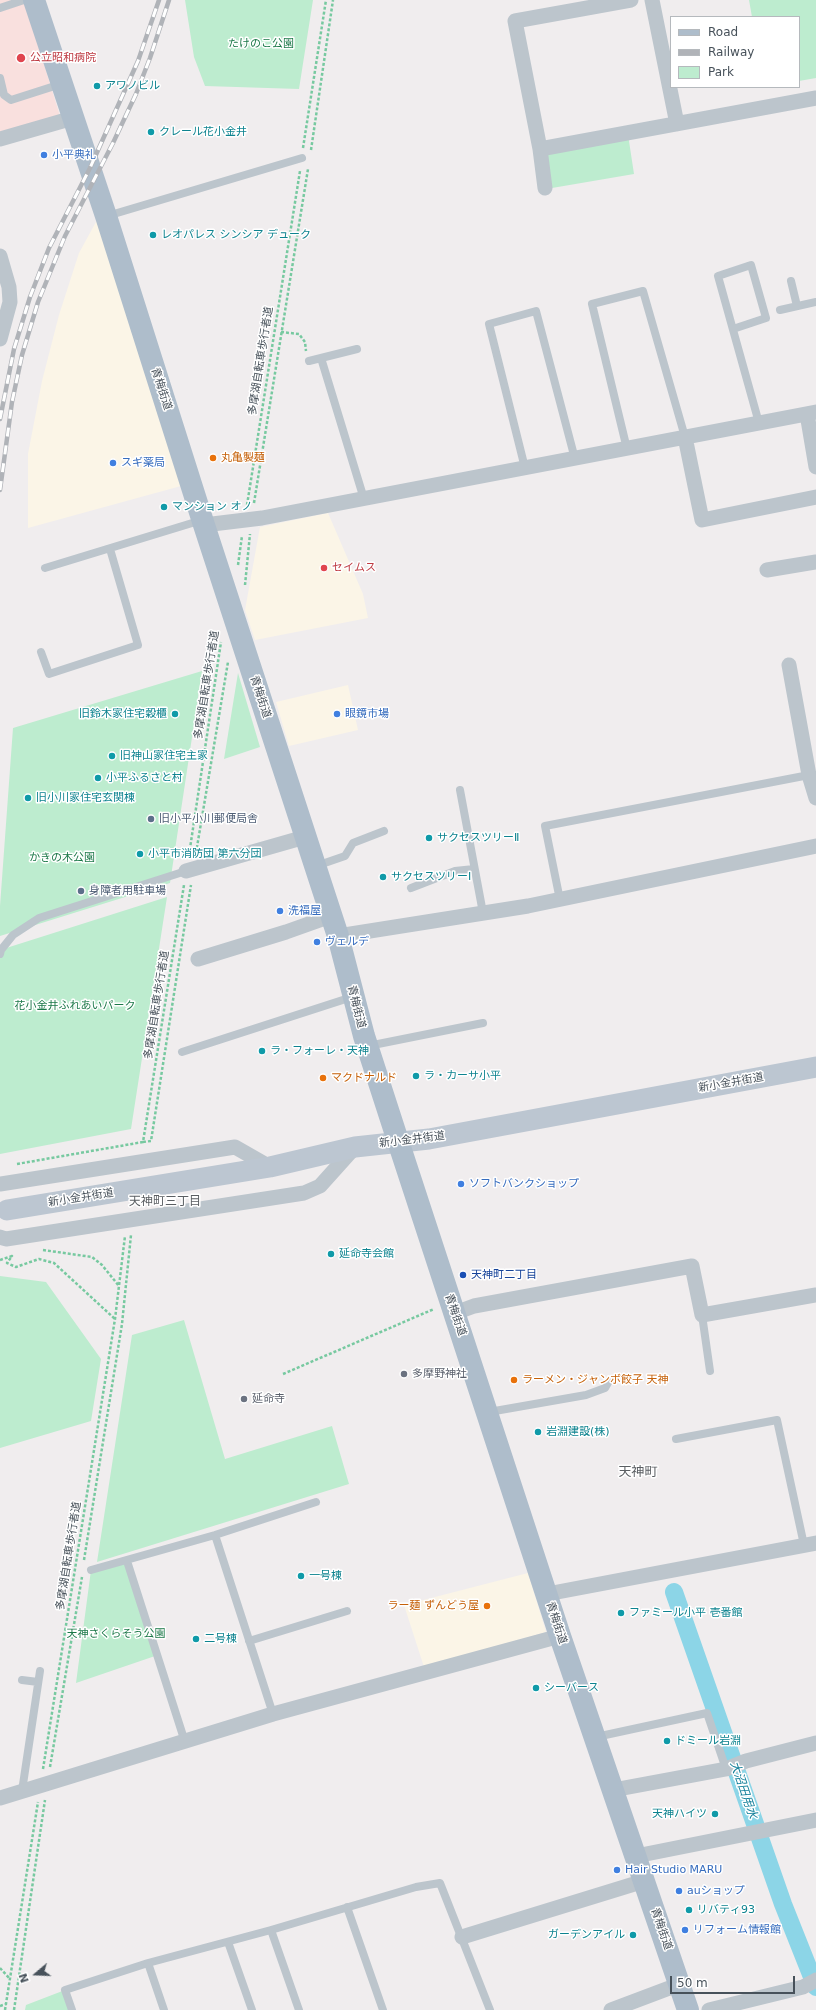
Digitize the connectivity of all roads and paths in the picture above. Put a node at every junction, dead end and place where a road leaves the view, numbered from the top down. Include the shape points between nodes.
1 (24, 0) edge
2 (34, 0) edge
3 (326, 0) edge
4 (630, 0) edge
5 (652, 0) edge
6 (0, 8) edge
7 (0, 78) edge
8 (61, 84) junction
9 (816, 98) edge
10 (73, 118) junction
11 (677, 124) junction
12 (0, 139) edge
13 (540, 149) junction
14 (302, 158) junction
15 (545, 188) dead end
16 (106, 216) junction
17 (0, 256) edge
18 (791, 281) dead end
19 (816, 302) edge
20 (797, 306) junction
21 (780, 310) dead end
22 (733, 328) junction
23 (282, 332) dead end
24 (0, 339) edge
25 (357, 349) dead end
26 (321, 358) junction
27 (309, 361) joint
28 (811, 413) edge
29 (759, 423) junction
30 (685, 437) junction
31 (626, 449) junction
32 (575, 459) junction
33 (816, 467) edge
34 (525, 468) junction
35 (816, 497) edge
36 (364, 499) junction
37 (244, 520) junction
38 (203, 523) junction
39 (110, 549) junction
40 (816, 562) edge
41 (45, 568) dead end
42 (767, 570) dead end
43 (237, 572) dead end
44 (232, 612) junction
45 (41, 652) dead end
46 (789, 664) dead end
47 (809, 775) junction
48 (460, 790) dead end
49 (816, 798) edge
50 (384, 831) dead end
51 (305, 837) junction
52 (816, 846) edge
53 (315, 867) junction
54 (474, 869) junction
55 (186, 872) junction
56 (411, 888) dead end
57 (560, 900) junction
58 (482, 913) junction
59 (331, 916) junction
60 (338, 936) junction
61 (0, 954) edge
62 (198, 959) dead end
63 (354, 996) junction
64 (483, 1023) dead end
65 (367, 1046) junction
66 (182, 1052) dead end
67 (816, 1067) edge
68 (398, 1141) junction
69 (355, 1147) junction
70 (15, 1164) dead end
71 (270, 1167) junction
72 (0, 1184) edge
73 (7, 1210) dead end
74 (131, 1229) dead end
75 (126, 1230) dead end
76 (0, 1237) edge
77 (39, 1248) dead end
78 (0, 1260) edge
79 (119, 1286) junction
80 (816, 1295) edge
81 (445, 1311) junction
82 (702, 1315) junction
83 (115, 1319) junction
84 (710, 1371) dead end
85 (283, 1374) dead end
86 (609, 1381) dead end
87 (488, 1412) junction
88 (676, 1439) dead end
89 (316, 1502) dead end
90 (215, 1535) junction
91 (810, 1544) edge
92 (127, 1561) junction
93 (84, 1562) dead end
94 (87, 1570) joint
95 (546, 1594) junction
96 (347, 1611) dead end
97 (560, 1636) junction
98 (249, 1641) junction
99 (40, 1671) dead end
100 (22, 1680) dead end
101 (38, 1682) junction
102 (273, 1714) junction
103 (595, 1737) junction
104 (185, 1742) junction
105 (816, 1743) edge
106 (727, 1769) junction
107 (44, 1784) junction
108 (613, 1790) junction
109 (22, 1791) junction
110 (0, 1798) edge
111 (816, 1820) edge
112 (636, 1856) junction
113 (644, 1881) junction
114 (347, 1907) junction
115 (271, 1930) junction
116 (462, 1937) junction
117 (228, 1942) junction
118 (148, 1963) junction
119 (0, 1968) edge
120 (10, 1979) junction
121 (680, 1984) junction
122 (809, 1984) edge
123 (6, 2004) junction
124 (0, 2006) edge
125 (5, 2010) edge
126 (14, 2010) edge
127 (72, 2010) edge
128 (164, 2010) edge
129 (252, 2010) edge
130 (299, 2010) edge
131 (383, 2010) edge
132 (490, 2010) edge
133 (611, 2010) edge
134 (688, 2010) edge
135 (709, 2010) edge

1 - 6 lane
2 - 8 main road, 青梅街道
3 - 14 path, 多摩湖自転車歩行者道
4 - 13 street via 515,21
5 - 11 street
7 - 8 lane via 4,95 11,100
8 - 10 main road, 青梅街道
9 - 11 street
10 - 12 street
10 - 16 main road, 青梅街道
11 - 13 street
13 - 15 street
14 - 16 lane
14 - 37 path, 多摩湖自転車歩行者道
16 - 38 main road, 青梅街道
17 - 24 street via 9,287 10,302
18 - 20 lane
19 - 20 lane
20 - 21 lane
22 - 22 lane via 718,276 751,265 766,318
22 - 29 lane
23 - 27 path via 296,332 302,336
25 - 26 lane
26 - 27 lane
26 - 36 lane
28 - 29 street
28 - 33 street
29 - 30 street
30 - 31 street
30 - 31 lane via 643,291 592,304
30 - 35 street via 702,520
31 - 32 street
32 - 34 street
32 - 34 lane via 536,312 490,324
34 - 36 street
36 - 37 street
37 - 38 street
37 - 43 path, 多摩湖自転車歩行者道
38 - 39 lane
38 - 44 main road, 青梅街道
39 - 41 lane
39 - 45 lane via 138,645 48,674
40 - 42 street
44 - 51 main road, 青梅街道
44 - 55 path, 多摩湖自転車歩行者道 via 224,620
46 - 47 street
47 - 49 street
47 - 57 lane via 545,826
48 - 54 lane
50 - 53 lane via 353,843 345,856
51 - 53 main road, 青梅街道
51 - 55 street
52 - 57 street
53 - 59 main road, 青梅街道
54 - 56 lane via 455,871
54 - 58 lane
55 - 61 lane via 38,918 13,935
55 - 70 path, 多摩湖自転車歩行者道 via 143,1142
57 - 58 street
58 - 60 street
59 - 60 main road, 青梅街道
59 - 62 street
60 - 63 main road, 青梅街道
63 - 65 main road, 青梅街道
63 - 66 lane
64 - 65 lane
65 - 68 main road, 青梅街道
67 - 68 main road, 新小金井街道 via 429,1139
68 - 69 main road, 新小金井街道
68 - 81 main road, 青梅街道
69 - 71 main road, 新小金井街道
69 - 76 street via 320,1186 304,1193 6,1239
71 - 72 street via 235,1147
71 - 73 main road, 新小金井街道
74 - 93 path via 122,1324
75 - 79 path, 多摩湖自転車歩行者道
77 - 79 path via 92,1257
78 - 83 path via 12,1256 8,1263 16,1267 39,1260 54,1263
79 - 83 path, 多摩湖自転車歩行者道
80 - 82 street
81 - 82 street via 692,1266
81 - 85 path
81 - 87 main road, 青梅街道
82 - 84 lane
83 - 107 path, 多摩湖自転車歩行者道
86 - 87 lane via 605,1388 586,1395
87 - 95 main road, 青梅街道
88 - 91 lane via 777,1420
89 - 90 lane
90 - 92 lane
90 - 98 lane
91 - 95 street
92 - 94 lane
92 - 104 lane
94 - 107 path
95 - 97 main road, 青梅街道
96 - 98 lane
97 - 102 street
97 - 103 main road, 青梅街道
98 - 102 lane
99 - 101 lane
100 - 101 lane
101 - 109 lane
102 - 104 street
103 - 106 lane via 707,1713
103 - 108 main road, 青梅街道
104 - 107 street
105 - 106 street via 746,1761
106 - 108 street
107 - 109 street
107 - 120 path, 多摩湖自転車歩行者道
107 - 126 path
108 - 112 main road, 青梅街道
109 - 110 street
111 - 112 street
112 - 113 main road, 青梅街道
113 - 116 street
113 - 121 main road, 青梅街道
114 - 115 lane
114 - 116 lane via 440,1882
114 - 131 lane
115 - 117 lane
115 - 130 lane
116 - 132 lane
117 - 118 lane
117 - 129 lane
118 - 127 lane via 65,1990
118 - 128 lane
119 - 120 path
120 - 123 path, 多摩湖自転車歩行者道
121 - 133 street
121 - 134 main road, 青梅街道
122 - 135 street
123 - 124 path
123 - 125 path, 多摩湖自転車歩行者道

